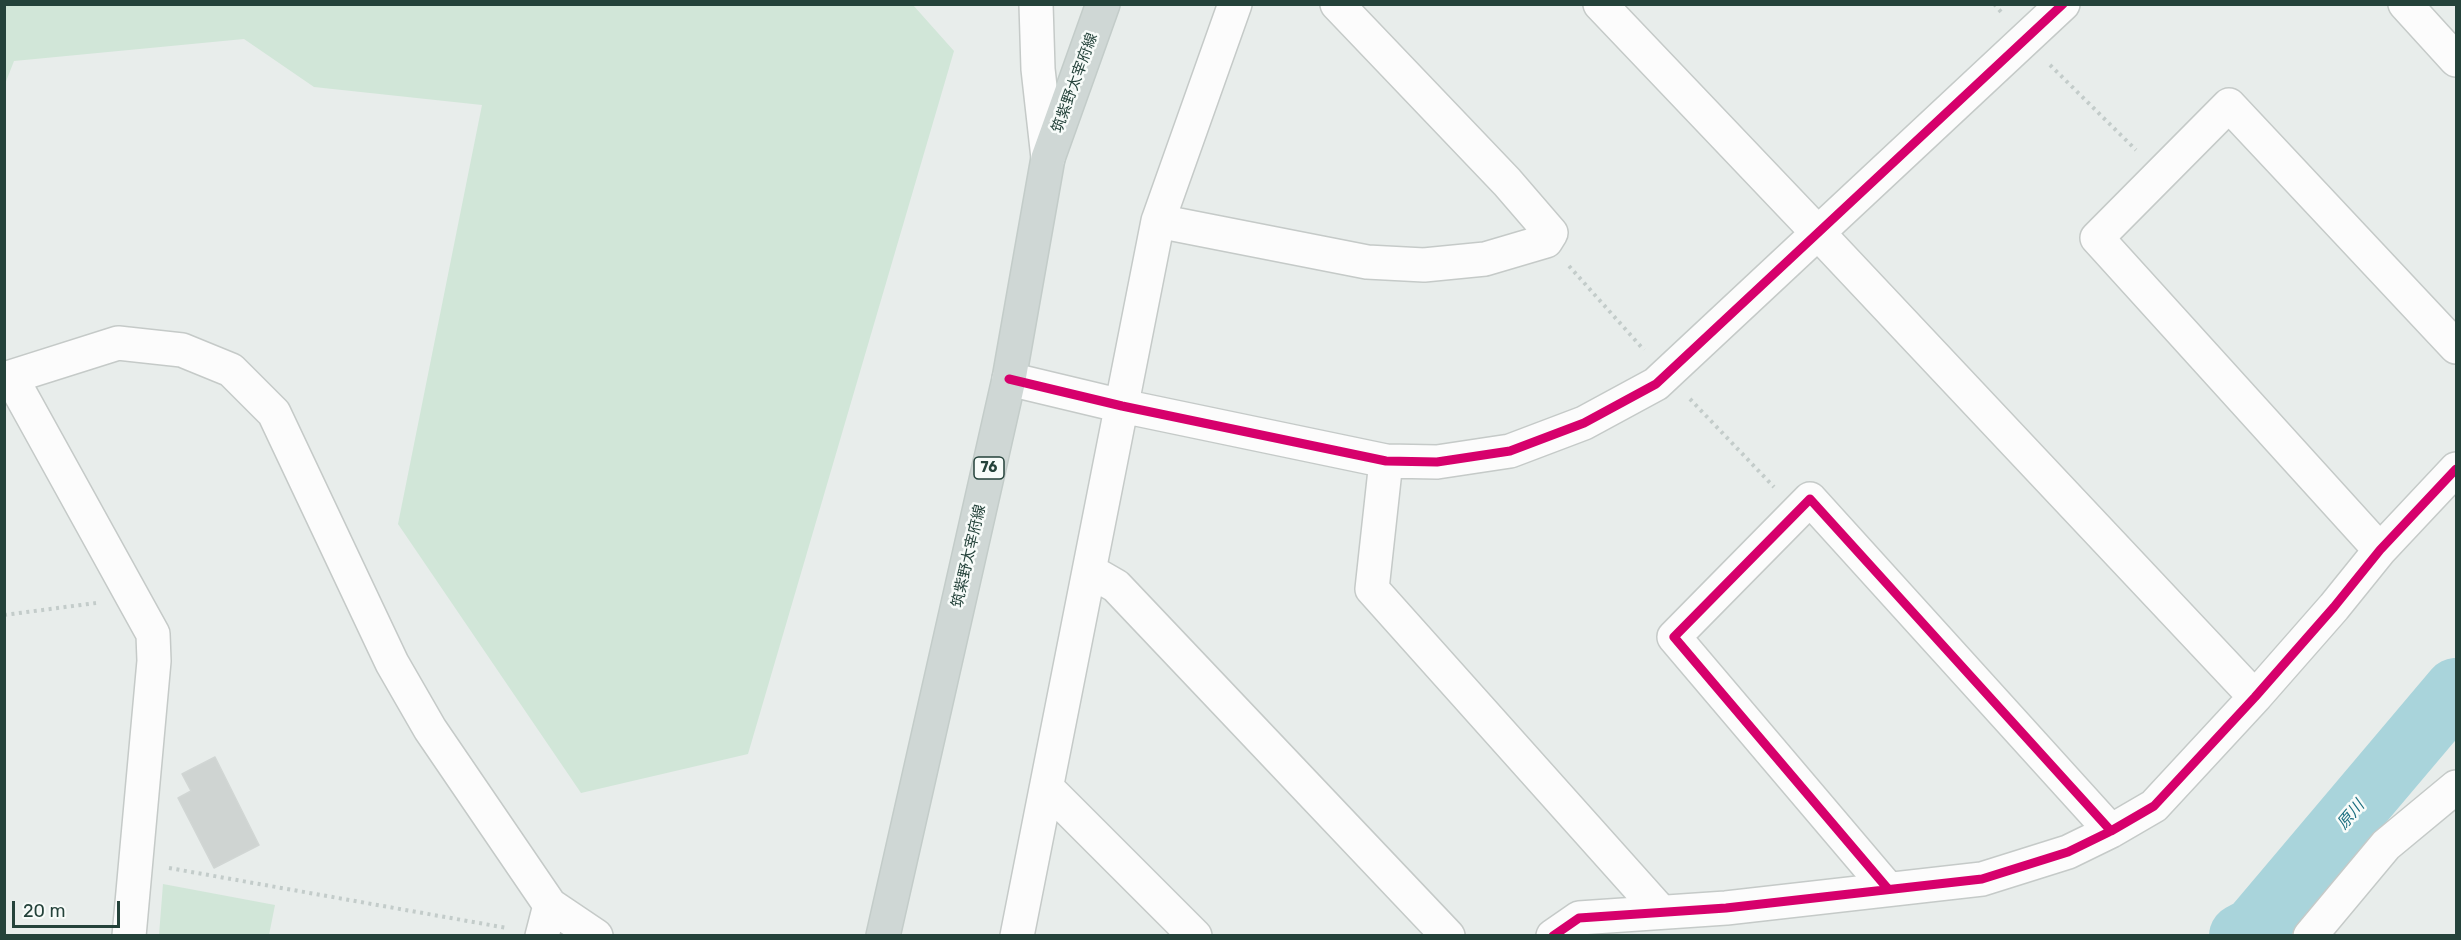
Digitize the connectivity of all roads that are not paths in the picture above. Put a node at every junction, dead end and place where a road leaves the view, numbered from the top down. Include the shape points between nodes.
1 (1036, 4) edge
2 (1103, 4) edge
3 (1235, 4) edge
4 (1337, 4) edge
5 (1600, 4) edge
6 (2063, 4) edge
7 (2405, 4) edge
8 (2457, 60) edge
9 (1048, 158) junction
10 (1158, 221) junction
11 (1819, 234) junction
12 (2457, 347) edge
13 (8, 378) edge
14 (1009, 378) junction
15 (1122, 406) junction
16 (1386, 461) junction
17 (2457, 469) edge
18 (2380, 550) junction
19 (1090, 571) junction
20 (2255, 697) junction
21 (2457, 787) edge
22 (1047, 788) junction
23 (2111, 831) junction
24 (1888, 889) junction
25 (1661, 912) junction
26 (545, 925) edge
27 (129, 936) edge
28 (596, 936) edge
29 (883, 936) edge
30 (1017, 936) edge
31 (1195, 936) edge
32 (1448, 936) edge
33 (1553, 936) edge
34 (2310, 936) edge

1 - 9 street via 1038,69
2 - 9 main road, 筑紫野太宰府線 / 76
3 - 10 street
4 - 10 street via 1507,182 1551,233 1546,241 1485,259 1424,265 1367,262
5 - 11 street
6 - 11 street
7 - 8 street
9 - 14 main road, 筑紫野太宰府線 / 76
10 - 15 street
11 - 16 street via 1656,384 1584,423 1510,451 1437,462
11 - 20 street
12 - 18 street via 2229,105 2097,238
13 - 26 street via 118,343 182,350 231,370 274,413 398,673
13 - 27 street via 153,634 154,661
14 - 15 street
14 - 29 main road, 筑紫野太宰府線 / 76
15 - 16 street
15 - 19 street
16 - 25 street via 1372,589
17 - 18 street
18 - 20 street
19 - 22 street
19 - 32 street via 1116,586
20 - 23 street via 2154,806
21 - 34 street via 2386,845
22 - 30 street
22 - 31 street
23 - 24 street via 2068,852 1982,879
23 - 24 street via 1810,500 1674,637
24 - 25 street
25 - 33 street via 1579,918
26 - 28 street

